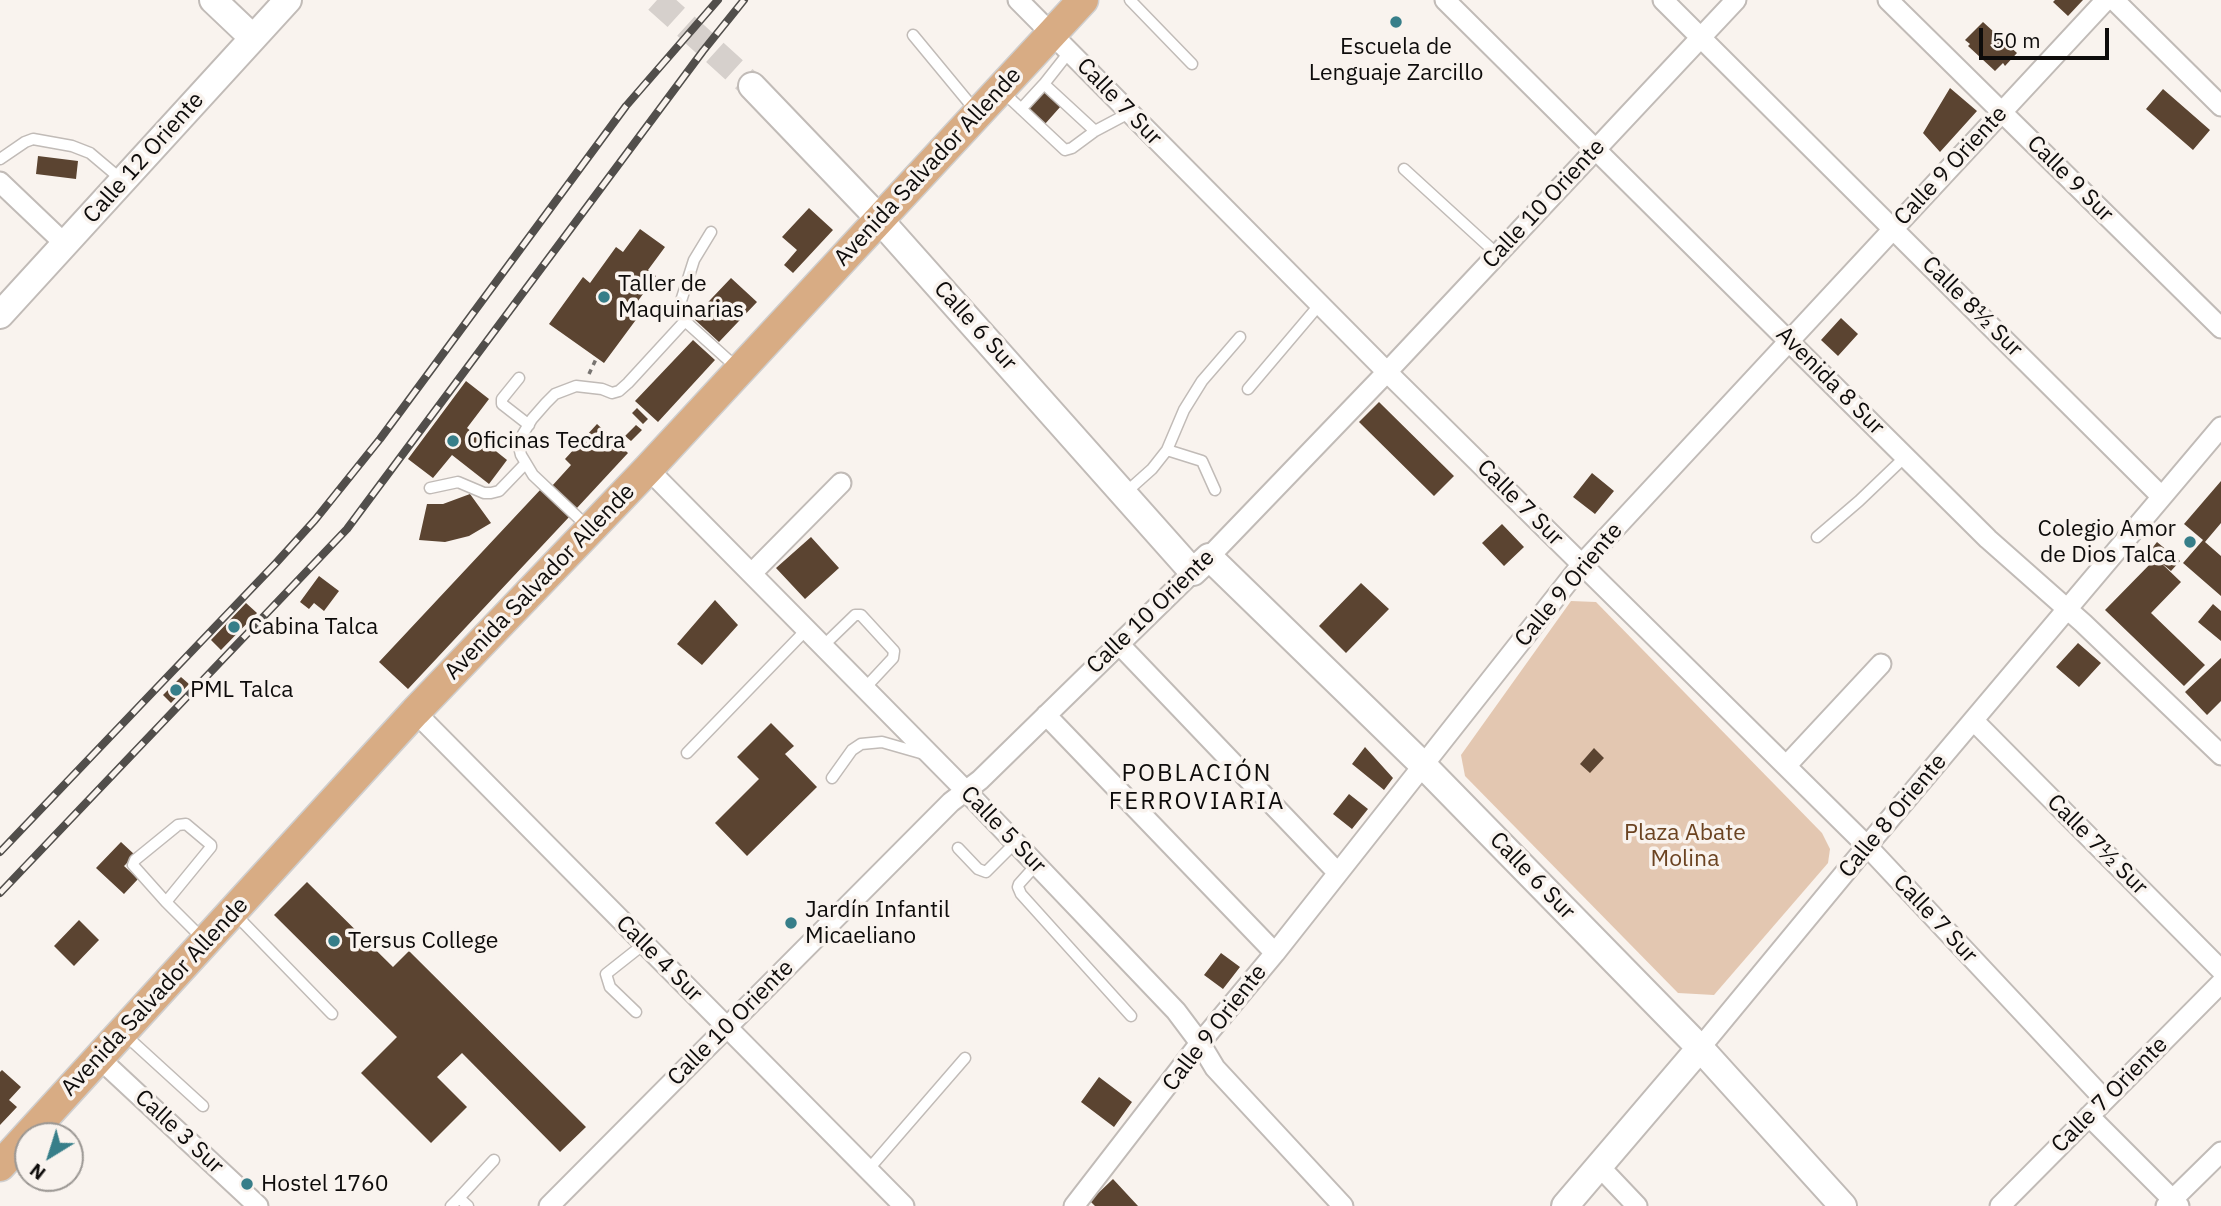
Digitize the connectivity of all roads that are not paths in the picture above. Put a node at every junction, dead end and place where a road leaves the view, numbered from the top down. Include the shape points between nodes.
1 (214, 0) edge
2 (288, 0) edge
3 (1018, 0) edge
4 (1083, 0) edge
5 (1130, 0) edge
6 (1446, 0) edge
7 (1663, 0) edge
8 (1736, 0) edge
9 (1888, 0) edge
10 (2106, 0) edge
11 (2114, 0) edge
12 (913, 35) dead end
13 (253, 38) junction
14 (1701, 38) junction
15 (1061, 42) junction
16 (1192, 64) dead end
17 (1044, 84) junction
18 (752, 86) tunnel mouth
19 (1010, 99) junction
20 (2221, 106) edge
21 (2002, 111) junction
22 (978, 113) junction
23 (1129, 113) junction
24 (1095, 131) junction
25 (1595, 150) junction
26 (0, 159) edge
27 (1404, 169) dead end
28 (123, 180) junction
29 (0, 182) edge
30 (880, 220) junction
31 (1894, 229) junction
32 (711, 232) dead end
33 (65, 244) junction
34 (1497, 254) junction
35 (1320, 304) junction
36 (3, 309) edge
37 (684, 321) junction
38 (2221, 328) edge
39 (1240, 337) dead end
40 (1790, 340) junction
41 (740, 370) junction
42 (1387, 372) junction
43 (519, 378) dead end
44 (1248, 389) dead end
45 (529, 425) junction
46 (2221, 427) edge
47 (1167, 450) junction
48 (1905, 457) junction
49 (525, 464) junction
50 (648, 469) junction
51 (841, 483) dead end
52 (430, 488) dead end
53 (1214, 490) dead end
54 (1124, 494) junction
55 (2161, 496) junction
56 (591, 530) junction
57 (1817, 537) dead end
58 (1201, 564) junction
59 (1582, 564) junction
60 (752, 573) junction
61 (2066, 610) junction
62 (807, 629) junction
63 (1119, 644) junction
64 (823, 646) junction
65 (1881, 664) dead end
66 (865, 688) junction
67 (415, 712) junction
68 (1046, 715) junction
69 (1974, 721) junction
70 (687, 753) dead end
71 (931, 755) junction
72 (2221, 755) edge
73 (1423, 765) junction
74 (1786, 766) junction
75 (832, 778) dead end
76 (966, 791) junction
77 (1015, 843) junction
78 (1867, 846) junction
79 (958, 848) dead end
80 (1036, 865) junction
81 (1338, 873) junction
82 (166, 902) junction
83 (233, 912) junction
84 (206, 942) junction
85 (645, 944) junction
86 (1275, 953) junction
87 (2221, 970) edge
88 (2221, 983) edge
89 (636, 1012) dead end
90 (332, 1014) dead end
91 (1131, 1016) dead end
92 (726, 1027) junction
93 (123, 1033) junction
94 (1200, 1043) junction
95 (1700, 1048) junction
96 (99, 1058) junction
97 (965, 1058) dead end
98 (2105, 1100) junction
99 (203, 1106) dead end
100 (2089, 1116) junction
101 (2221, 1152) edge
102 (494, 1160) dead end
103 (0, 1166) edge
104 (1599, 1166) junction
105 (868, 1170) junction
106 (459, 1198) junction
107 (2173, 1204) edge
108 (258, 1206) edge
109 (451, 1206) edge
110 (468, 1206) edge
111 (549, 1206) edge
112 (903, 1206) edge
113 (1074, 1206) edge
114 (1343, 1206) edge
115 (1565, 1206) edge
116 (1637, 1206) edge
117 (1843, 1206) edge
118 (2000, 1206) edge

1 - 13 street
2 - 13 street, Calle 12 Oriente
3 - 15 street, Calle 7 Sur
4 - 15 main road, Avenida Salvador Allende
5 - 16 lane
6 - 25 street, Avenida 8 Sur
7 - 14 street, Calle 8½ Sur
8 - 14 street, Calle 10 Oriente
9 - 21 street, Calle 9 Sur
10 - 21 street, Calle 9 Oriente
11 - 20 street
12 - 22 lane
13 - 28 street, Calle 12 Oriente
14 - 25 street, Calle 10 Oriente
14 - 31 street, Calle 8½ Sur
15 - 17 lane
15 - 19 main road, Avenida Salvador Allende
15 - 23 street, Calle 7 Sur
17 - 19 lane
17 - 24 lane
18 - 30 street, Calle 6 Sur
19 - 22 main road, Avenida Salvador Allende
19 - 24 lane via 1065,150
21 - 31 street, Calle 9 Oriente
21 - 38 street, Calle 9 Sur
22 - 30 main road, Avenida Salvador Allende
23 - 24 lane
23 - 35 street, Calle 7 Sur
25 - 34 street, Calle 10 Oriente
25 - 40 street, Avenida 8 Sur
26 - 28 lane via 33,139 90,153
27 - 34 lane
28 - 33 street, Calle 12 Oriente
29 - 33 street
30 - 41 main road, Avenida Salvador Allende
30 - 54 street, Calle 6 Sur
31 - 40 street, Calle 9 Oriente
31 - 55 street, Calle 8½ Sur
32 - 37 lane via 694,260 681,301
33 - 36 street, Calle 12 Oriente
34 - 42 street, Calle 10 Oriente
35 - 42 street, Calle 7 Sur
35 - 44 lane
37 - 41 lane
37 - 45 lane via 619,391 566,388 545,403
39 - 47 lane via 1202,381
40 - 48 street, Avenida 8 Sur
40 - 59 street, Calle 9 Oriente
41 - 50 main road, Avenida Salvador Allende
42 - 58 street, Calle 10 Oriente
42 - 59 street, Calle 7 Sur
43 - 45 lane via 502,404
45 - 49 lane via 519,447
46 - 55 street, Calle 8 Oriente
47 - 53 lane via 1202,461
47 - 54 lane
48 - 57 lane
48 - 61 street, Avenida 8 Sur
49 - 52 lane via 499,491 484,493 458,482
49 - 56 lane
50 - 56 main road, Avenida Salvador Allende
50 - 60 street, Calle 5 Sur
51 - 60 street
54 - 58 street, Calle 6 Sur
55 - 61 street, Calle 8 Oriente
56 - 67 main road, Avenida Salvador Allende
58 - 63 street, Calle 10 Oriente
58 - 73 street, Calle 6 Sur
59 - 73 street, Calle 9 Oriente
59 - 74 street, Calle 7 Sur
60 - 62 street, Calle 5 Sur
61 - 69 street, Calle 8 Oriente
61 - 72 street, Avenida 8 Sur
62 - 64 street, Calle 5 Sur
62 - 70 lane
63 - 68 street, Calle 10 Oriente
63 - 81 street
64 - 66 street, Calle 5 Sur
64 - 66 lane via 855,615 861,615 894,651
65 - 74 street
66 - 71 street, Calle 5 Sur
67 - 83 main road, Avenida Salvador Allende
67 - 85 street, Calle 4 Sur
68 - 76 street, Calle 10 Oriente
68 - 86 street
69 - 78 street, Calle 8 Oriente
69 - 87 street, Calle 7½ Sur
71 - 75 lane via 883,742 861,744
71 - 76 street, Calle 5 Sur
73 - 81 street, Calle 9 Oriente
73 - 95 street, Calle 6 Sur
74 - 78 street, Calle 7 Sur
76 - 77 street, Calle 5 Sur
76 - 92 street, Calle 10 Oriente
77 - 79 lane via 986,872
77 - 80 street, Calle 5 Sur
78 - 95 street, Calle 8 Oriente
78 - 98 street, Calle 7 Sur
80 - 91 lane via 1019,884 1021,894
80 - 94 street, Calle 5 Sur via 1176,1011
81 - 86 street, Calle 9 Oriente
82 - 82 lane via 133,865 178,825 186,824 211,848
82 - 84 lane
83 - 84 main road, Avenida Salvador Allende
83 - 90 lane
84 - 93 main road, Avenida Salvador Allende
85 - 89 lane via 607,974 610,987
85 - 92 street, Calle 4 Sur
86 - 94 street, Calle 9 Oriente
88 - 98 street, Calle 7 Oriente
92 - 105 street, Calle 4 Sur
92 - 111 street, Calle 10 Oriente
93 - 96 main road, Avenida Salvador Allende
93 - 99 lane
94 - 113 street, Calle 9 Oriente
94 - 114 street, Calle 5 Sur via 1214,1068
95 - 104 street, Calle 8 Oriente
95 - 117 street, Calle 6 Sur
96 - 103 main road, Avenida Salvador Allende
96 - 108 street, Calle 3 Sur
97 - 105 lane
98 - 100 street, Calle 7 Oriente
100 - 107 street
100 - 118 street, Calle 7 Oriente
101 - 107 street
102 - 106 lane
104 - 115 street, Calle 8 Oriente
104 - 116 street
105 - 112 street, Calle 4 Sur
106 - 109 lane
106 - 110 lane

